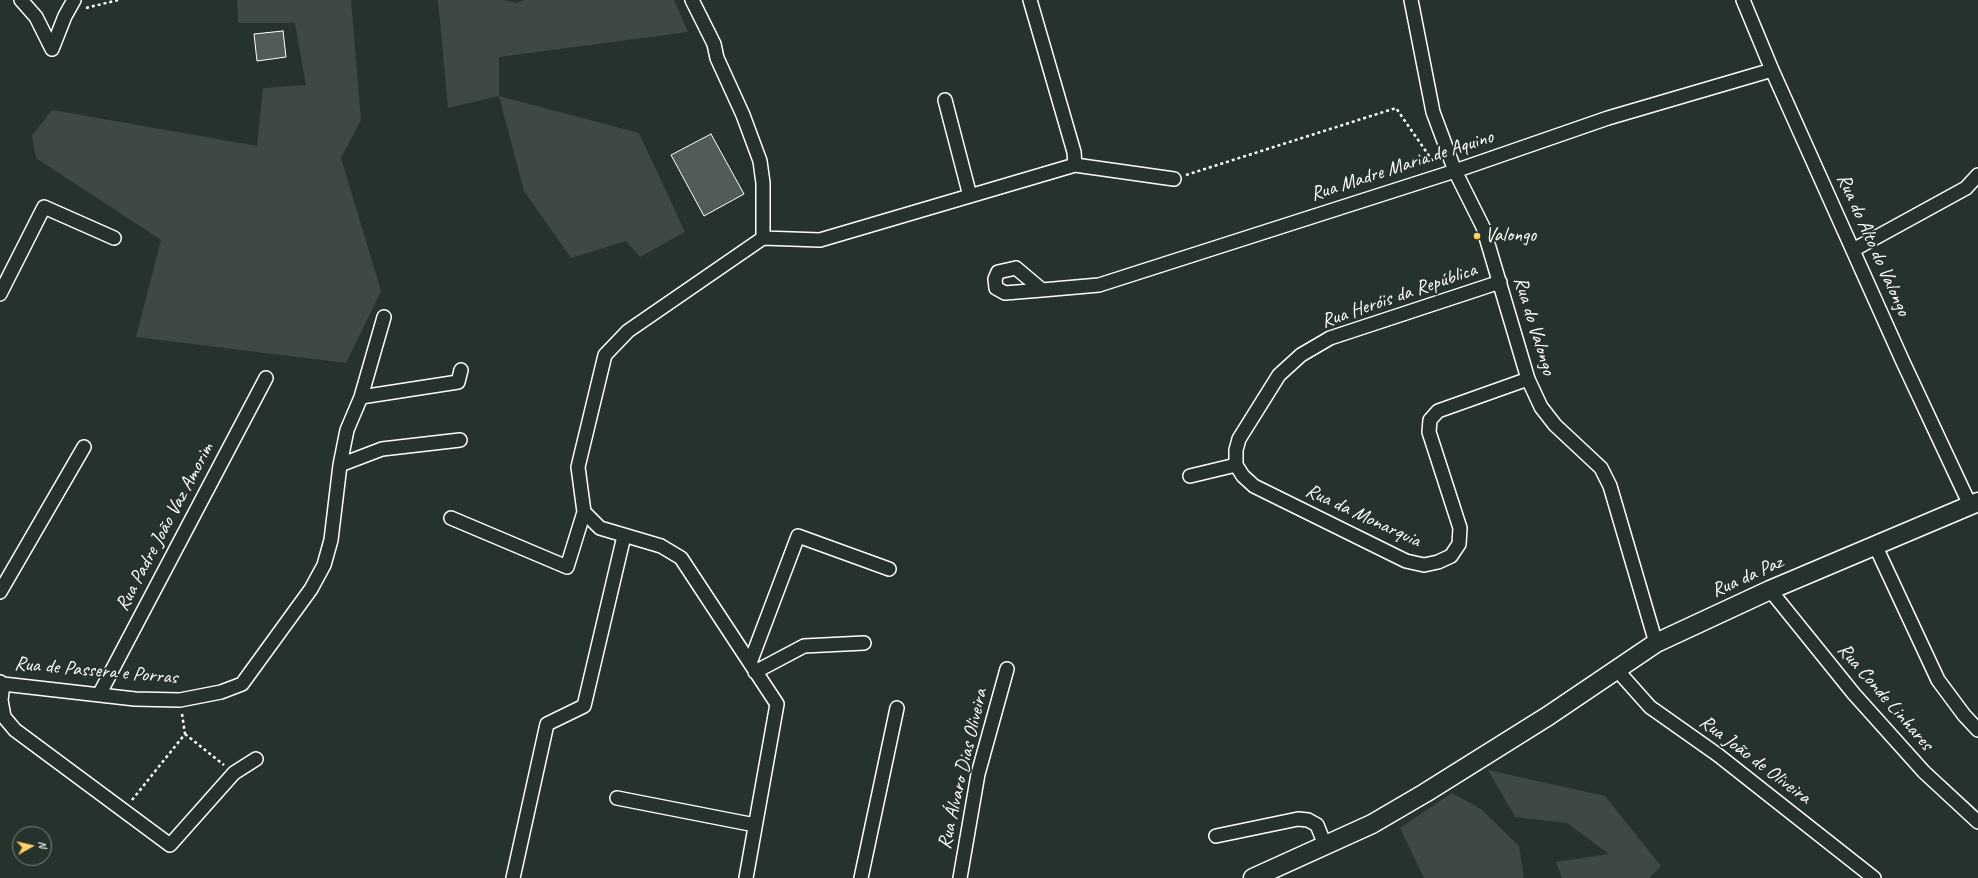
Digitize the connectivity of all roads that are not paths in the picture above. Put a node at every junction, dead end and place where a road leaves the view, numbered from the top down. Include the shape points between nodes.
1 (21, 0) edge
2 (74, 0) edge
3 (692, 0) edge
4 (1030, 0) edge
5 (1411, 0) edge
6 (1743, 0) edge
7 (1772, 70) junction
8 (945, 100) dead end
9 (1075, 165) junction
10 (1455, 171) junction
11 (1978, 175) edge
12 (1174, 179) road end
13 (970, 196) junction
14 (114, 238) dead end
15 (763, 238) junction
16 (1853, 250) junction
17 (1500, 282) junction
18 (1042, 290) dead end
19 (0, 294) edge
20 (384, 317) dead end
21 (461, 370) dead end
22 (266, 378) dead end
23 (1528, 379) junction
24 (361, 397) junction
25 (460, 440) dead end
26 (84, 447) dead end
27 (340, 465) junction
28 (1236, 465) junction
29 (1190, 476) dead end
30 (1974, 503) edge
31 (584, 512) junction
32 (451, 518) dead end
33 (624, 536) junction
34 (1875, 545) junction
35 (889, 569) dead end
36 (1770, 590) junction
37 (0, 592) edge
38 (864, 643) dead end
39 (1656, 643) junction
40 (752, 667) junction
41 (1007, 669) dead end
42 (1617, 670) junction
43 (1, 683) edge
44 (99, 695) junction
45 (896, 708) dead end
46 (1978, 730) edge
47 (256, 759) dead end
48 (617, 798) dead end
49 (1978, 822) edge
50 (755, 825) junction
51 (1216, 836) dead end
52 (1326, 845) junction
53 (514, 878) edge
54 (746, 878) edge
55 (861, 878) edge
56 (960, 878) edge
57 (1253, 878) edge
58 (1874, 878) edge

1 - 2 street via 36,17 52,49
3 - 15 street via 714,44 760,161 763,183
4 - 9 street via 1074,152
5 - 10 street, Rua do Valongo via 1433,112
6 - 7 street, Rua do Alto do Valongo
7 - 10 street, Rua Madre Maria de Aquino via 1608,118
7 - 16 street, Rua do Alto do Valongo
8 - 13 street
9 - 12 street
9 - 13 street
10 - 17 street, Rua do Valongo via 1483,227
10 - 18 street, Rua Madre Maria de Aquino via 1099,285
11 - 16 street via 1966,188
13 - 15 street via 820,240
14 - 19 street via 44,207
15 - 31 street via 628,331 605,355 578,467
16 - 30 street, Rua do Alto do Valongo via 1903,362
17 - 23 street, Rua do Valongo
17 - 28 street, Rua Heróis da República via 1330,338 1301,355 1279,375 1239,439
20 - 24 street, Rua de Passera e Porras
21 - 24 street via 458,382
22 - 44 street, Rua Padre João Vaz Amorim
23 - 28 street, Rua da Monarquia via 1438,411 1430,420 1429,432 1460,528 1459,544 1451,556 1438,562 1424,565 1406,561 1254,486
23 - 39 street, Rua do Valongo via 1541,407 1555,425 1601,468 1610,486
24 - 27 street, Rua de Passera e Porras via 347,430
25 - 27 street via 382,449
26 - 37 street
27 - 44 street, Rua de Passera e Porras via 331,540 324,565 311,589 242,684 221,692 180,700
28 - 29 street
30 - 34 main road, Rua da Paz
31 - 32 street via 567,567
31 - 33 street via 600,528
33 - 40 street via 661,546 681,558
33 - 53 street via 584,706 547,724
34 - 36 main road, Rua da Paz
34 - 46 street via 1938,680
35 - 40 street via 798,536
36 - 39 main road, Rua da Paz
36 - 49 street, Rua Conde Linhares via 1854,694 1924,772
38 - 40 street via 804,646
39 - 42 main road, Rua da Paz
40 - 50 street via 777,704
41 - 56 street, Rua Álvaro Dias Oliveira via 978,774
42 - 52 main road, Rua da Paz via 1425,793 1372,824
42 - 58 street, Rua João de Oliveira via 1650,707 1718,755
43 - 44 street, Rua de Passera e Porras
43 - 47 street via 4,717 15,730 170,845 234,773
45 - 55 street
48 - 50 street
50 - 54 street
51 - 52 street via 1298,819 1308,820 1317,825
52 - 57 main road, Rua da Paz

